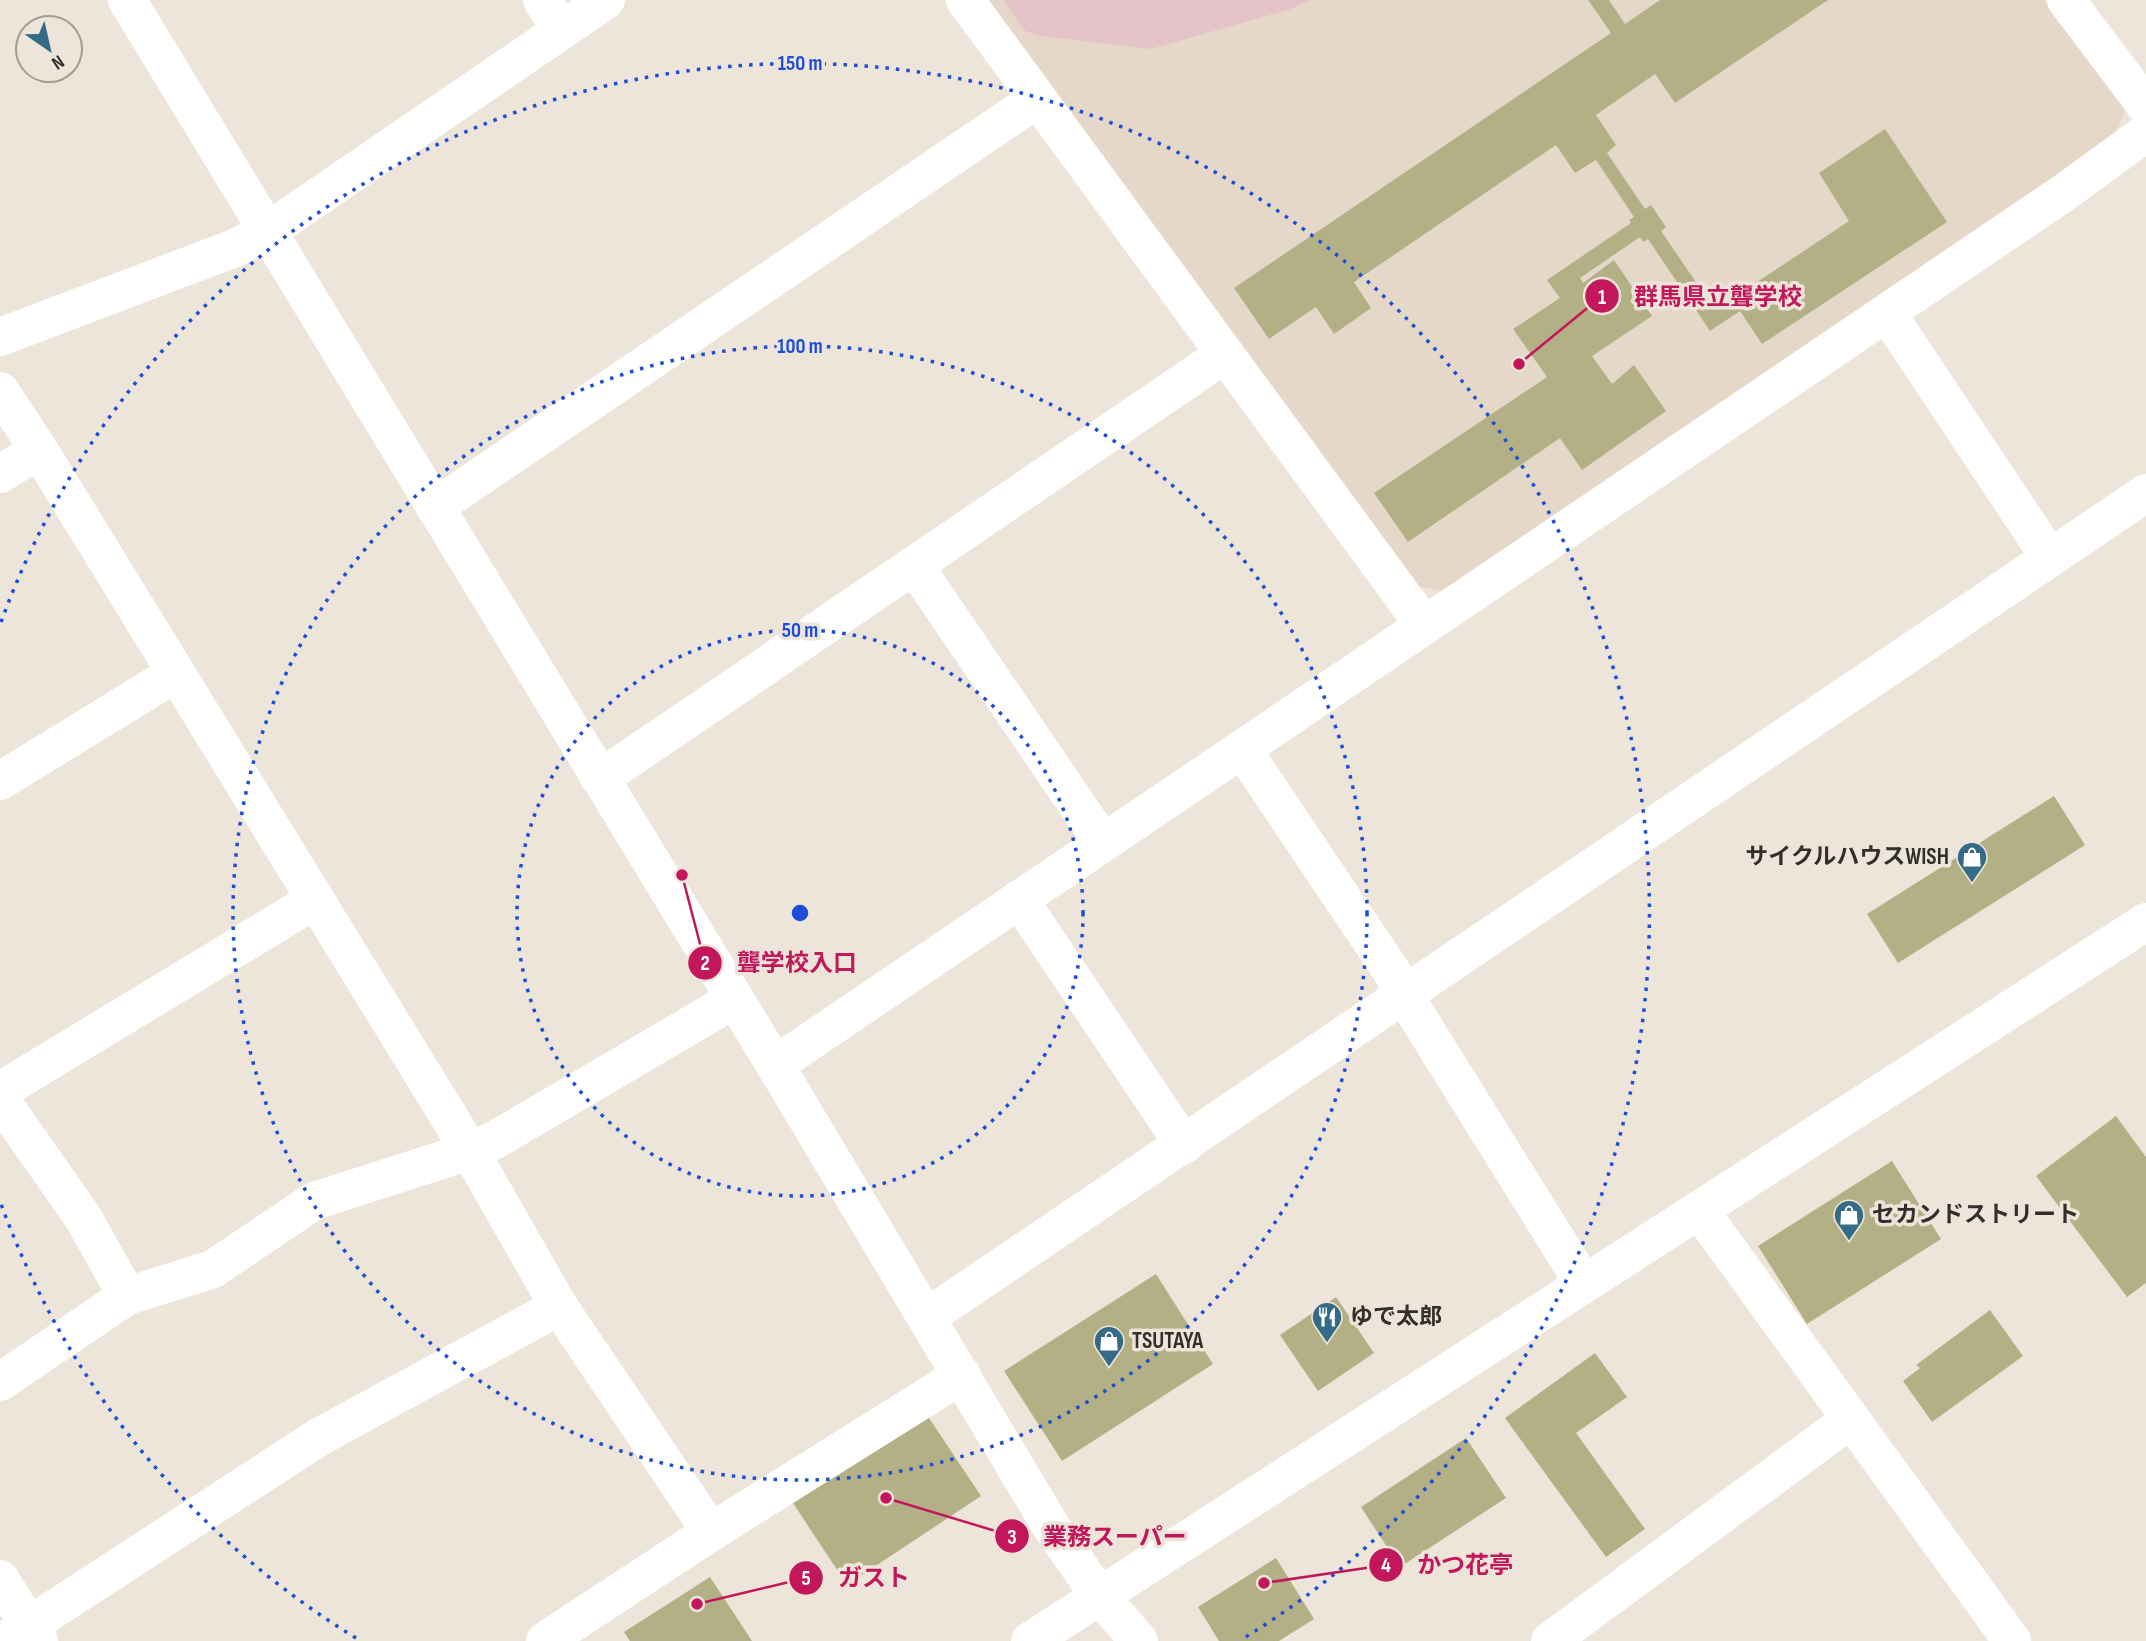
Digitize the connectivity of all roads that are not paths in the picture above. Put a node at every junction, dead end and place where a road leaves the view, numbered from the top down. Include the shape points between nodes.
1 (127, 0) edge
2 (606, 0) edge
3 (965, 0) edge
4 (2066, 0) edge
5 (552, 15) edge
6 (1037, 99) junction
7 (2146, 106) edge
8 (2146, 133) edge
9 (268, 231) junction
10 (1887, 313) junction
11 (0, 337) edge
12 (1225, 354) junction
13 (0, 391) edge
14 (39, 450) junction
15 (0, 474) edge
16 (2146, 493) edge
17 (434, 506) junction
18 (2050, 558) junction
19 (914, 565) junction
20 (1424, 625) junction
21 (176, 673) junction
22 (1242, 749) junction
23 (598, 776) junction
24 (0, 781) edge
25 (1103, 843) junction
26 (1019, 899) junction
27 (316, 900) junction
28 (2146, 922) edge
29 (1404, 995) junction
30 (734, 999) junction
31 (775, 1065) junction
32 (0, 1091) edge
33 (0, 1099) edge
34 (1184, 1145) junction
35 (470, 1151) junction
36 (1700, 1211) junction
37 (1584, 1284) junction
38 (127, 1296) junction
39 (558, 1305) junction
40 (927, 1317) junction
41 (962, 1375) junction
42 (0, 1382) edge
43 (1851, 1419) junction
44 (711, 1532) junction
45 (0, 1579) edge
46 (1099, 1595) junction
47 (1995, 1635) edge
48 (24, 1636) edge
49 (545, 1641) edge
50 (1030, 1641) edge
51 (1139, 1641) edge
52 (1550, 1641) edge

1 - 9 street
2 - 5 street
3 - 6 street
4 - 7 street
5 - 9 street
6 - 12 street
6 - 17 street
8 - 10 street
9 - 11 street via 235,248
9 - 17 street
10 - 18 street
10 - 20 street
12 - 19 street
12 - 20 street
13 - 14 street
14 - 15 street
14 - 21 street
16 - 18 street
17 - 23 street
18 - 29 street
19 - 23 street
19 - 25 street
20 - 22 street
21 - 24 street
21 - 27 street
22 - 25 street
22 - 29 street
23 - 30 street
25 - 26 street
26 - 31 street
26 - 34 street
27 - 32 street
27 - 35 street
28 - 36 street
29 - 34 street
29 - 37 street
30 - 31 street
30 - 35 street
31 - 40 street
33 - 38 street via 85,1219
34 - 40 street
35 - 38 street via 314,1201 213,1269
35 - 39 street
36 - 37 street
36 - 43 street
37 - 46 street
38 - 42 street
39 - 44 street
39 - 48 street via 319,1437
40 - 41 street
41 - 44 street
41 - 46 street via 1052,1528
43 - 47 street
43 - 52 street
44 - 49 street
45 - 48 street
46 - 50 street
46 - 51 street

